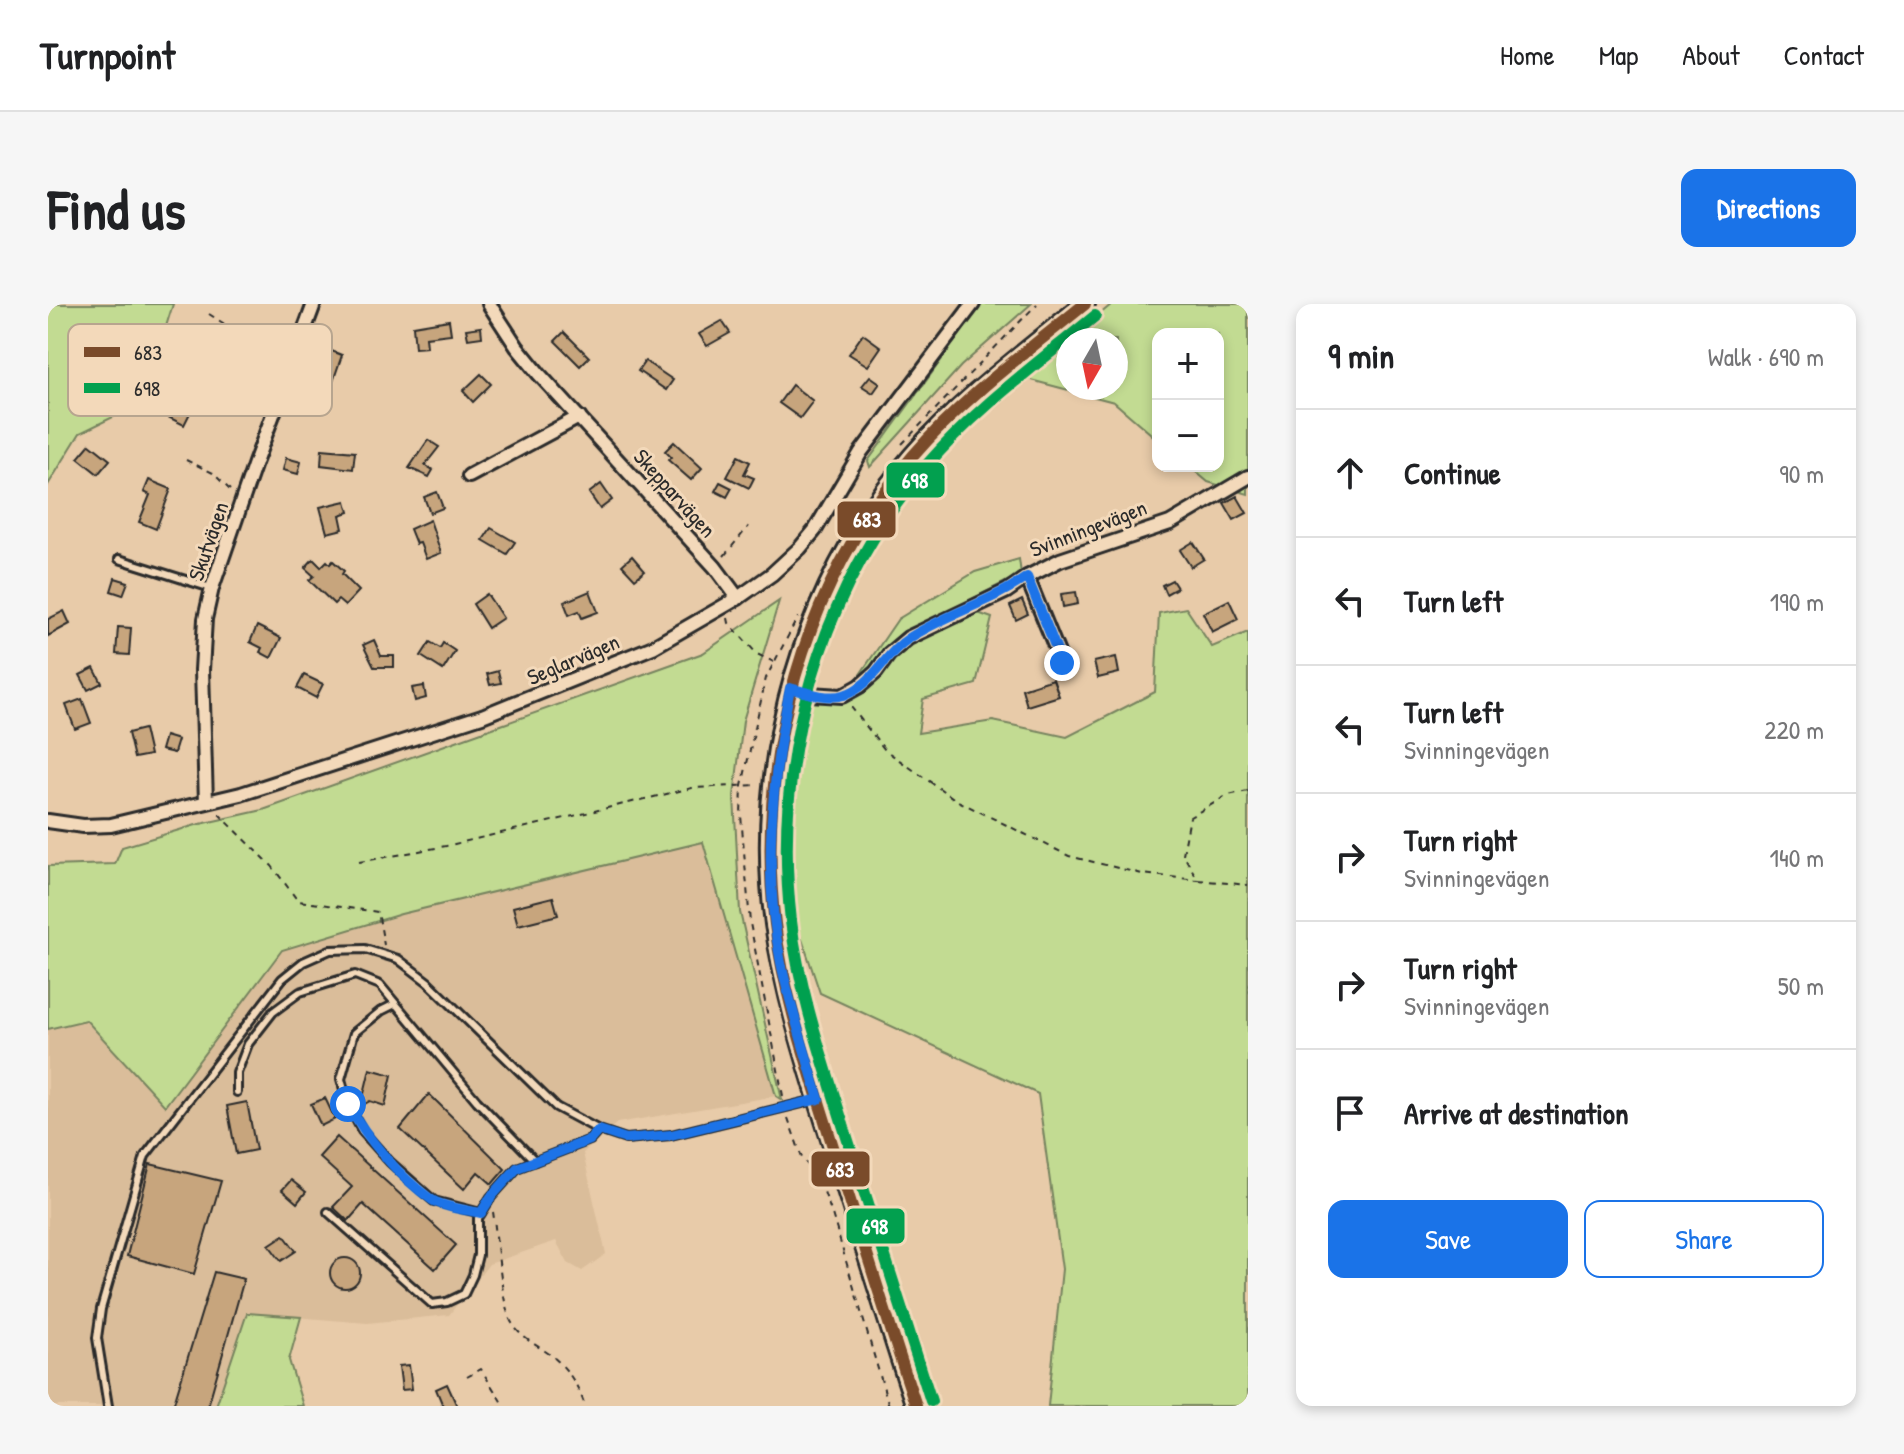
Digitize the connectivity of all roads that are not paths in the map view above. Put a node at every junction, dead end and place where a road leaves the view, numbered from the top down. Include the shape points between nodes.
1 (314, 304) edge
2 (489, 304) edge
3 (973, 304) edge
4 (1085, 304) edge
5 (306, 324) edge
6 (272, 416) edge
7 (579, 417) junction
8 (469, 476) dead end
9 (1248, 477) edge
10 (119, 559) dead end
11 (1027, 577) junction
12 (212, 588) junction
13 (733, 602) junction
14 (1062, 663) dead end
15 (790, 688) junction
16 (206, 802) junction
17 (48, 821) edge
18 (395, 1004) junction
19 (237, 1092) dead end
20 (819, 1099) junction
21 (599, 1130) junction
22 (535, 1161) junction
23 (328, 1212) dead end
24 (481, 1213) junction
25 (108, 1406) edge
26 (916, 1406) edge

1 - 5 street, Skutvägen
2 - 7 street, Skepparvägen via 517,347
3 - 13 street, Seglarvägen via 861,452 815,530 782,565
4 - 15 main road via 970,398 886,490 822,602
6 - 12 street, Skutvägen
7 - 8 street
7 - 13 street, Skepparvägen via 715,567
9 - 11 street, Svinningevägen via 1170,523 1060,560
10 - 12 lane
11 - 14 street, Svinningevägen
11 - 15 street, Svinningevägen via 908,638 876,672 842,696
12 - 16 street, Skutvägen via 202,670
13 - 16 street, Seglarvägen via 653,647 530,698 279,783
15 - 20 main road via 770,843 775,920 781,963
16 - 17 street, Seglarvägen via 111,825
18 - 19 lane via 380,985 355,975 300,992 273,1012 248,1044 237,1073
18 - 22 lane
18 - 24 lane via 354,1033 341,1079 348,1104 362,1131 434,1201
20 - 21 lane via 671,1135 626,1139
20 - 26 main road
21 - 22 lane via 590,1140
21 - 25 lane via 556,1107 398,959 365,949 330,950 303,962 282,979 145,1156 101,1309 97,1338
22 - 24 lane via 517,1168
23 - 24 lane via 432,1304 464,1294 478,1255

